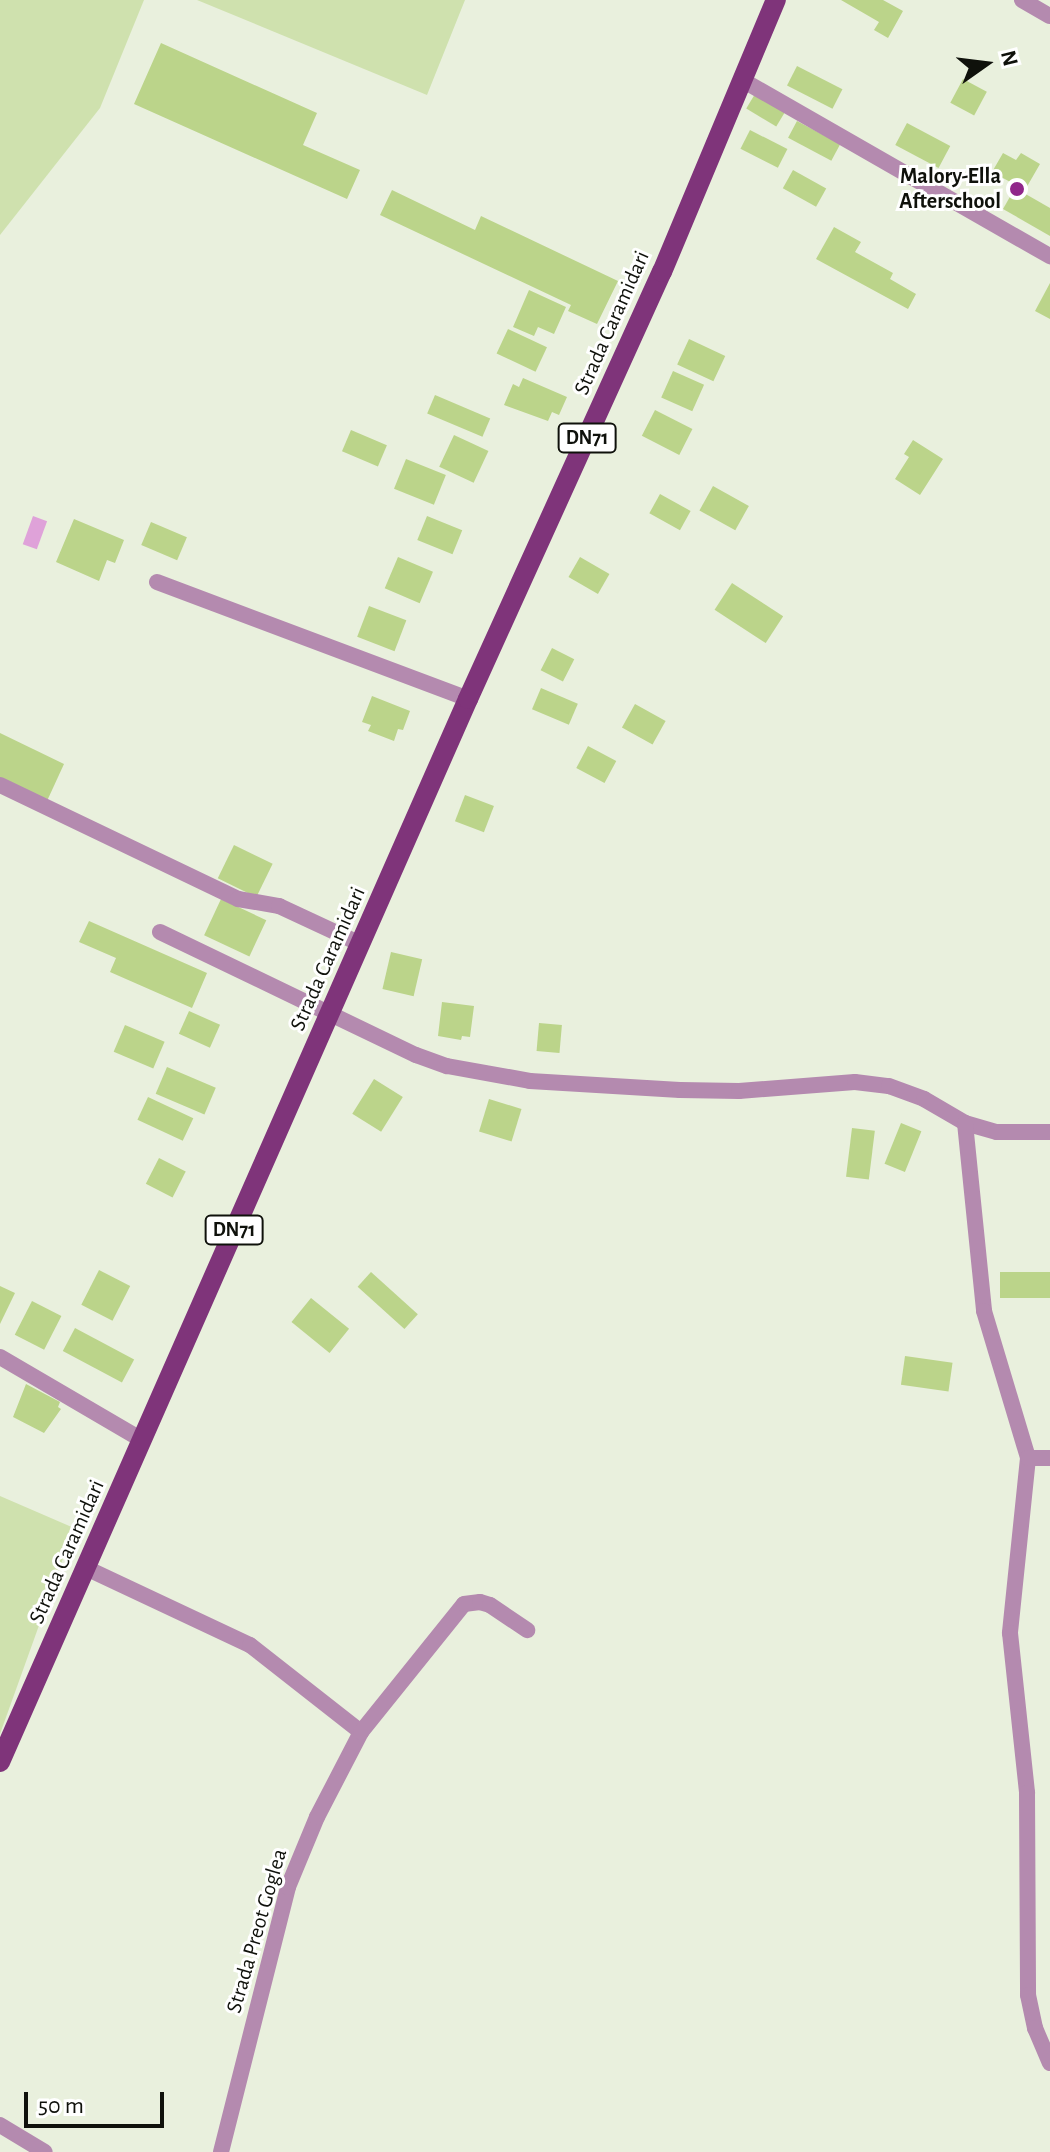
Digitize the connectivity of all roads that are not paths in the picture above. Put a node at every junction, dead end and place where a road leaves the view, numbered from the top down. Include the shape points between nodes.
1 (776, 0) edge
2 (1022, 0) edge
3 (1050, 16) edge
4 (744, 81) junction
5 (1050, 256) edge
6 (157, 582) dead end
7 (468, 699) junction
8 (0, 785) edge
9 (160, 932) dead end
10 (361, 944) junction
11 (330, 1014) junction
12 (965, 1123) junction
13 (1050, 1132) edge
14 (0, 1357) edge
15 (142, 1440) junction
16 (1028, 1458) junction
17 (1050, 1458) edge
18 (86, 1568) junction
19 (527, 1630) dead end
20 (361, 1732) junction
21 (0, 1762) edge
22 (1050, 2063) edge
23 (0, 2125) edge
24 (45, 2152) edge
25 (221, 2152) edge

1 - 4 main road, DN71
2 - 3 street
4 - 5 street
4 - 7 main road, Strada Caramidari / DN71
6 - 7 street
7 - 10 main road, Strada Caramidari / DN71
8 - 10 street via 238,899 279,906
9 - 11 street
10 - 11 main road, Strada Caramidari / DN71
11 - 12 street via 416,1055 482,1073 680,1090 878,1084 924,1099
11 - 15 main road, Strada Caramidari / DN71
12 - 13 street via 997,1132
12 - 16 street via 984,1311
14 - 15 street
15 - 18 main road, Strada Caramidari / DN71
16 - 17 street
16 - 22 street via 1010,1633 1027,1793 1028,1995
18 - 20 street via 250,1645
18 - 21 main road, Strada Caramidari / DN71
19 - 20 street, Strada Preot Goglea via 490,1605 464,1604
20 - 25 street, Strada Preot Goglea via 288,1887
23 - 24 street

